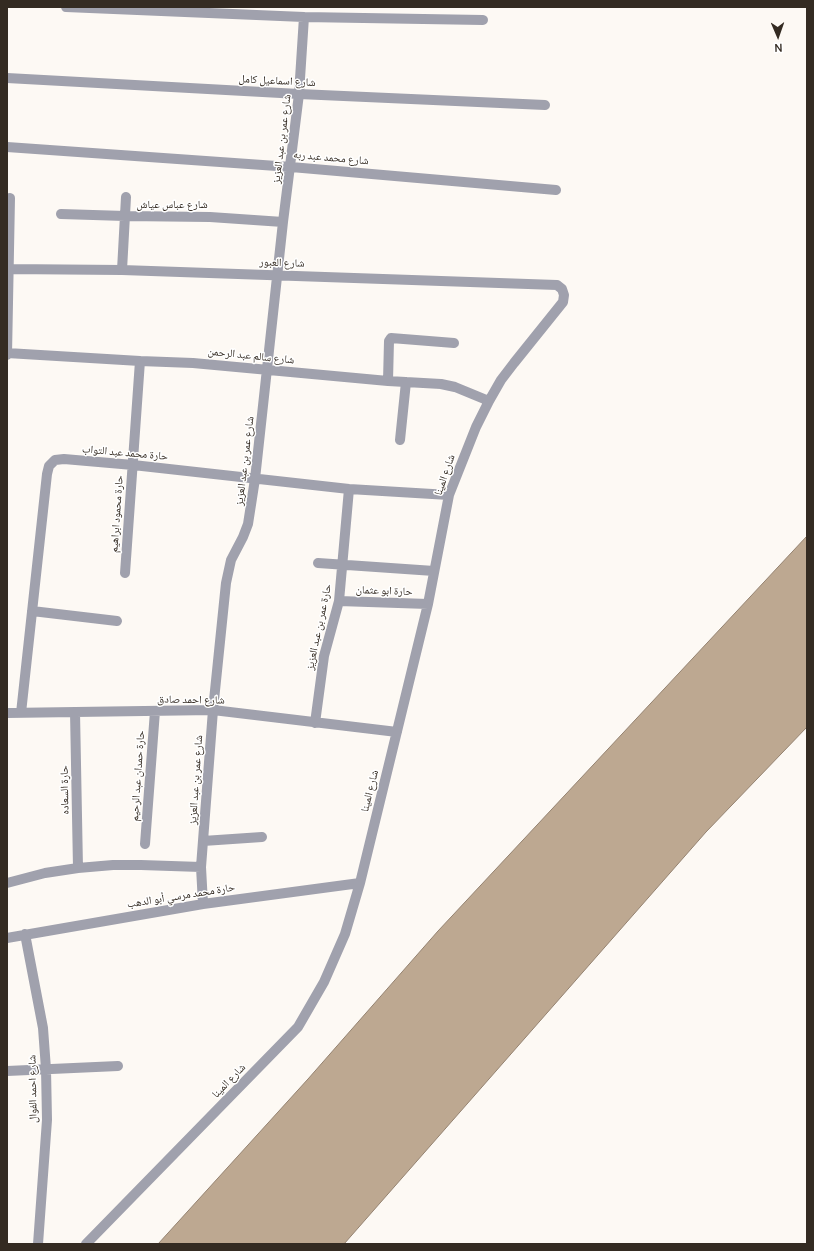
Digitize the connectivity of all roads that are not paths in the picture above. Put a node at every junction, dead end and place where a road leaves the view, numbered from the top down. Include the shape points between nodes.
1 (66, 7) edge
2 (308, 14) edge
3 (483, 20) dead end
4 (7, 78) edge
5 (299, 94) junction
6 (545, 105) dead end
7 (7, 147) edge
8 (291, 167) junction
9 (556, 190) dead end
10 (126, 197) dead end
11 (10, 198) dead end
12 (61, 214) dead end
13 (125, 216) junction
14 (283, 222) junction
15 (8, 269) edge
16 (122, 270) junction
17 (278, 275) junction
18 (557, 285) joint
19 (454, 343) dead end
20 (7, 354) edge
21 (140, 361) junction
22 (268, 370) junction
23 (388, 381) junction
24 (406, 382) junction
25 (489, 401) junction
26 (400, 440) dead end
27 (133, 465) junction
28 (255, 479) junction
29 (348, 488) junction
30 (449, 495) junction
31 (318, 563) dead end
32 (343, 565) junction
33 (434, 571) junction
34 (125, 573) dead end
35 (339, 601) junction
36 (428, 604) junction
37 (32, 611) junction
38 (117, 622) dead end
39 (213, 710) junction
40 (155, 711) junction
41 (75, 712) junction
42 (7, 713) edge
43 (21, 713) junction
44 (314, 723) junction
45 (396, 732) junction
46 (262, 837) dead end
47 (203, 841) junction
48 (145, 844) dead end
49 (200, 867) junction
50 (78, 868) junction
51 (7, 883) edge
52 (360, 883) junction
53 (203, 904) junction
54 (26, 934) junction
55 (7, 938) edge
56 (118, 1066) dead end
57 (46, 1068) junction
58 (7, 1071) edge
59 (38, 1244) edge
60 (86, 1244) edge

1 - 2 street
2 - 3 street
2 - 5 street, شارع عمر بن عبد العزيز
4 - 5 street, شارع اسماعيل كامل
5 - 6 street, شارع اسماعيل كامل
5 - 8 street, شارع عمر بن عبد العزيز
7 - 8 street, شارع محمد عبد ربه
8 - 9 street, شارع محمد عبد ربه
8 - 14 street, شارع عمر بن عبد العزيز
10 - 13 street
11 - 15 street
12 - 13 street, شارع عباس عياش
13 - 14 street, شارع عباس عياش via 210,217
13 - 16 street
14 - 17 street, شارع عمر بن عبد العزيز
15 - 16 street, شارع العبور
15 - 20 street
16 - 17 street, شارع العبور
17 - 18 street, شارع العبور
17 - 22 street, شارع عمر بن عبد العزيز
18 - 25 street, شارع المينا via 562,289 563,302 514,363
19 - 23 street via 391,338
20 - 21 street, شارع سالم عبد الرحمن
21 - 22 street, شارع سالم عبد الرحمن
21 - 27 street, حارة محمود ابراهيم
22 - 23 street, شارع سالم عبد الرحمن
22 - 28 street, شارع عمر بن عبد العزيز
23 - 24 street, شارع سالم عبد الرحمن
24 - 25 street, شارع سالم عبد الرحمن via 448,385
24 - 26 street
25 - 30 street, شارع المينا
27 - 28 street, حارة محمد عبد التواب
27 - 34 street, حارة محمود ابراهيم
27 - 37 street, حارة محمد عبد التواب via 64,459 55,460 49,466
28 - 29 street, حارة محمد عبد التواب
28 - 39 street, شارع عمر بن عبد العزيز via 248,524 228,572
29 - 30 street, حارة محمد عبد التواب
29 - 32 street, حارة عمر بن عبد العزيز
30 - 33 street, شارع المينا
31 - 32 street
32 - 33 street
32 - 35 street, حارة عمر بن عبد العزيز
33 - 36 street, شارع المينا
35 - 36 street, حارة ابو عثمان
35 - 44 street, حارة عمر بن عبد العزيز via 328,635
36 - 45 street, شارع المينا
37 - 38 street
37 - 43 street, حارة محمد عبد التواب
39 - 40 street, شارع احمد صادق
39 - 44 street, شارع احمد صادق
39 - 47 street, شارع عمر بن عبد العزيز
40 - 41 street, شارع احمد صادق
40 - 48 street, حارة حمدان عبد الرحيم
41 - 43 street, شارع احمد صادق
41 - 50 street, حارة السعاده
42 - 43 street, شارع احمد صادق
44 - 45 street, شارع احمد صادق
45 - 52 street, شارع المينا
46 - 47 street
47 - 49 street, شارع عمر بن عبد العزيز
49 - 50 street via 141,864
49 - 53 street, شارع عمر بن عبد العزيز
50 - 51 street
52 - 53 street, حارة محمد مرسي أبو الدهب
52 - 60 street, شارع المينا via 345,934 324,982 298,1028
53 - 54 street, حارة محمد مرسي أبو الدهب
54 - 55 street, حارة محمد مرسي أبو الدهب
54 - 57 street, شارع احمد الفوال via 43,1028
56 - 57 street
57 - 58 street
57 - 59 street, شارع احمد الفوال via 47,1120

